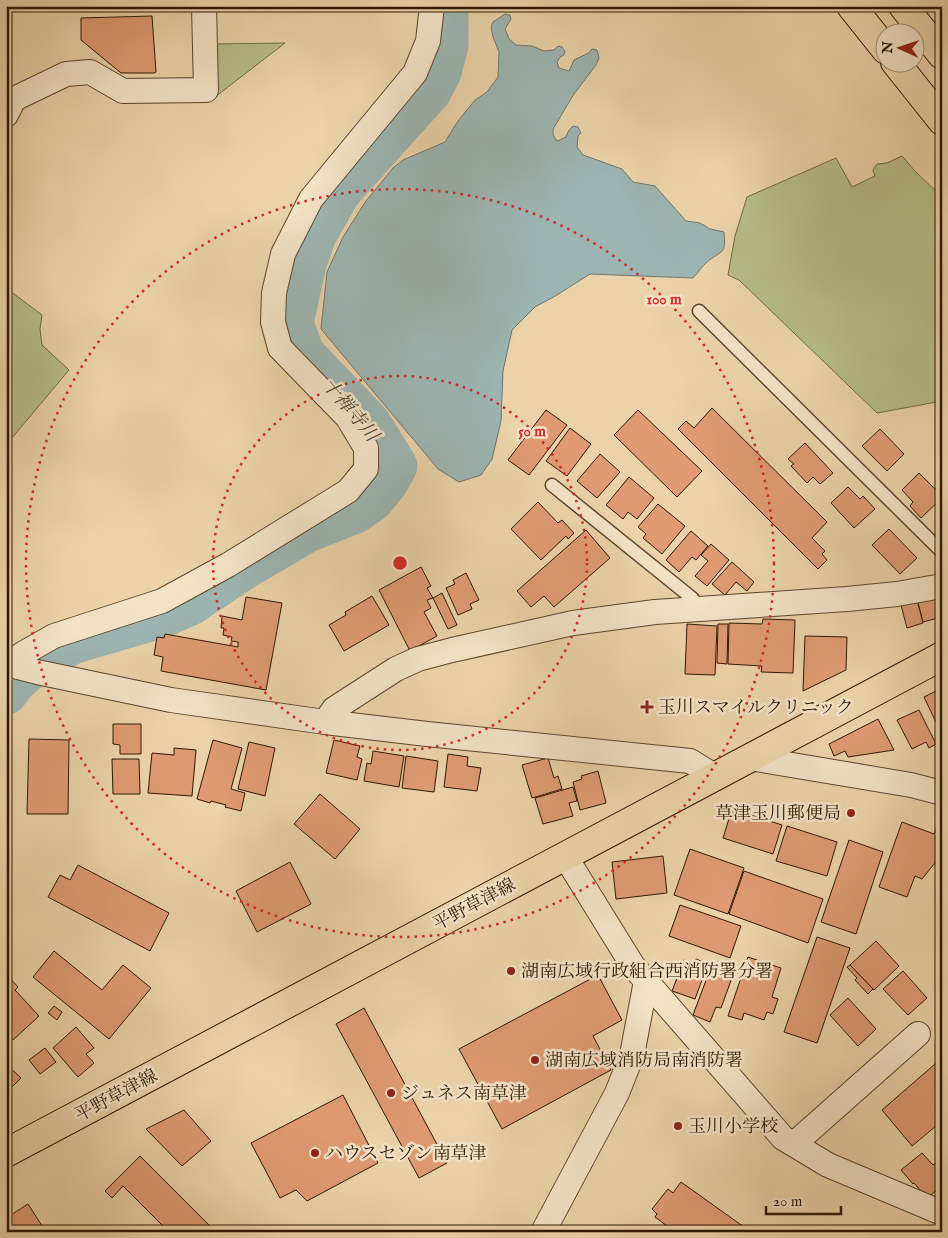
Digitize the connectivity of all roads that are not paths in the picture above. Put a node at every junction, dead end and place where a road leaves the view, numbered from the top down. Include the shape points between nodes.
1 (204, 6) edge
2 (432, 6) edge
3 (851, 6) edge
4 (903, 6) edge
5 (876, 37) edge
6 (942, 55) edge
7 (903, 72) edge
8 (6, 115) edge
9 (942, 122) edge
10 (699, 311) dead end
11 (552, 485) dead end
12 (942, 552) edge
13 (942, 586) edge
14 (700, 609) junction
15 (942, 656) edge
16 (15, 667) edge
17 (326, 722) junction
18 (750, 758) junction
19 (716, 777) junction
20 (942, 793) edge
21 (565, 856) junction
22 (646, 981) junction
23 (918, 1034) dead end
24 (794, 1144) junction
25 (6, 1153) edge
26 (942, 1213) edge
27 (543, 1232) edge

1 - 8 street via 206,90 123,91 90,72 66,74 14,99
2 - 16 street via 428,41 415,72 311,199 284,254 274,293 273,322 280,348 348,418 366,448 366,469 348,491 228,565 162,601 54,636 24,653
3 - 5 main road
4 - 6 main road
7 - 9 main road
10 - 12 lane
11 - 14 lane via 692,598
13 - 14 street via 847,599
14 - 17 street via 573,623 418,659 396,669 334,709
15 - 18 main road, 平野草津線
16 - 17 street via 171,700
17 - 19 street via 690,761
18 - 19 main road, 平野草津線
18 - 20 street
19 - 21 main road, 平野草津線
21 - 22 street via 633,966
21 - 25 main road, 平野草津線
22 - 24 street via 783,1138
22 - 27 street via 632,1055 617,1093
23 - 24 street
24 - 26 street via 828,1164

